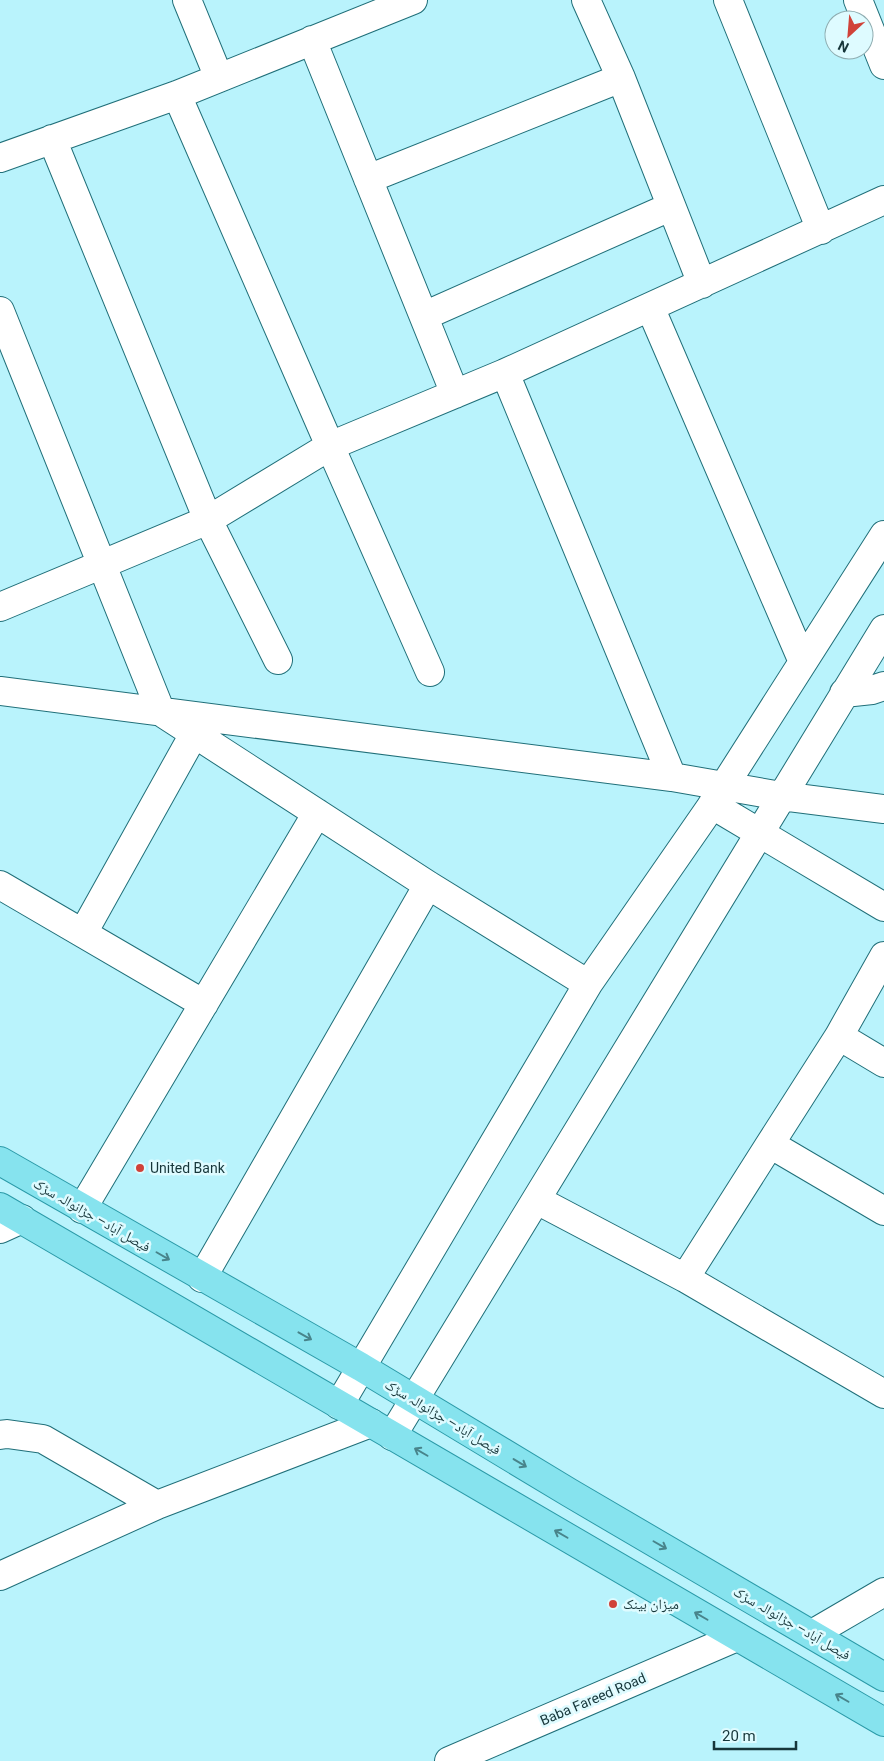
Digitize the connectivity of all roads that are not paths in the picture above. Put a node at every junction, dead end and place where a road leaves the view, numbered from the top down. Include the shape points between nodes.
1 (187, 0) edge
2 (413, 0) edge
3 (586, 0) edge
4 (728, 0) edge
5 (858, 0) edge
6 (312, 40) junction
7 (884, 65) edge
8 (219, 78) junction
9 (621, 78) junction
10 (177, 95) junction
11 (52, 139) junction
12 (0, 158) edge
13 (368, 179) junction
14 (884, 200) edge
15 (670, 207) junction
16 (821, 230) junction
17 (702, 284) junction
18 (650, 307) junction
19 (0, 311) edge
20 (424, 316) junction
21 (505, 373) junction
22 (456, 394) junction
23 (330, 446) junction
24 (208, 520) junction
25 (884, 535) edge
26 (102, 566) junction
27 (0, 607) edge
28 (884, 629) edge
29 (278, 660) dead end
30 (803, 662) junction
31 (430, 672) dead end
32 (884, 686) edge
33 (0, 691) edge
34 (844, 693) junction
35 (160, 712) junction
36 (194, 734) junction
37 (672, 777) junction
38 (781, 796) junction
39 (719, 801) junction
40 (884, 809) edge
41 (317, 813) junction
42 (754, 830) junction
43 (0, 885) edge
44 (428, 885) junction
45 (884, 907) edge
46 (82, 933) junction
47 (884, 956) edge
48 (588, 984) junction
49 (204, 1004) junction
50 (838, 1036) junction
51 (884, 1063) edge
52 (770, 1144) junction
53 (0, 1161) edge
54 (537, 1200) junction
55 (82, 1209) junction
56 (884, 1211) edge
57 (7, 1219) edge
58 (202, 1278) junction
59 (685, 1278) junction
60 (361, 1367) junction
61 (884, 1394) edge
62 (414, 1398) junction
63 (339, 1404) junction
64 (381, 1429) junction
65 (0, 1435) edge
66 (157, 1505) junction
67 (0, 1576) edge
68 (884, 1592) edge
69 (812, 1634) junction
70 (737, 1637) junction
71 (884, 1677) edge
72 (884, 1722) edge
73 (455, 1760) edge

1 - 8 street
2 - 6 street
3 - 9 street
4 - 16 street
5 - 7 street
6 - 8 street
6 - 13 street
8 - 10 street
9 - 13 street
9 - 15 street
10 - 11 street
10 - 23 street
11 - 12 street
11 - 24 street
13 - 20 street
14 - 16 street
15 - 17 street
15 - 20 street
16 - 17 street
17 - 18 street
18 - 21 street
18 - 30 street
19 - 26 street
20 - 22 street
21 - 22 street
21 - 37 street
22 - 23 street
23 - 24 street
23 - 31 street
24 - 26 street
24 - 29 street
25 - 30 street
26 - 27 street
26 - 35 street
28 - 34 street
30 - 39 street
32 - 34 street
33 - 35 street
34 - 38 street
35 - 36 street
35 - 37 street
36 - 41 street
36 - 46 street
37 - 39 street
38 - 39 street
38 - 40 street
38 - 42 street
39 - 42 street
39 - 48 street
41 - 44 street
41 - 49 street
42 - 45 street
42 - 54 street
43 - 46 street
44 - 48 street
44 - 58 street
46 - 49 street
47 - 50 street
48 - 60 street
49 - 55 street
50 - 51 street
50 - 52 street
52 - 56 street
52 - 59 street
53 - 55 main road, فیصل آباد– جڑانوالہ سڑک
54 - 59 street
54 - 62 street
55 -> 58 main road, فیصل آباد– جڑانوالہ سڑک
57 - 63 main road
58 -> 60 main road, فیصل آباد– جڑانوالہ سڑک
59 - 61 street
60 - 62 main road, فیصل آباد– جڑانوالہ سڑک
60 - 63 street
62 - 64 street
62 -> 69 main road, فیصل آباد– جڑانوالہ سڑک
63 - 64 main road
64 - 66 street
70 -> 64 main road
65 - 66 street via 43,1439
66 - 67 street
68 - 69 street
69 - 71 main road, فیصل آباد– جڑانوالہ سڑک
72 -> 70 main road
70 - 73 street, Baba Fareed Road

